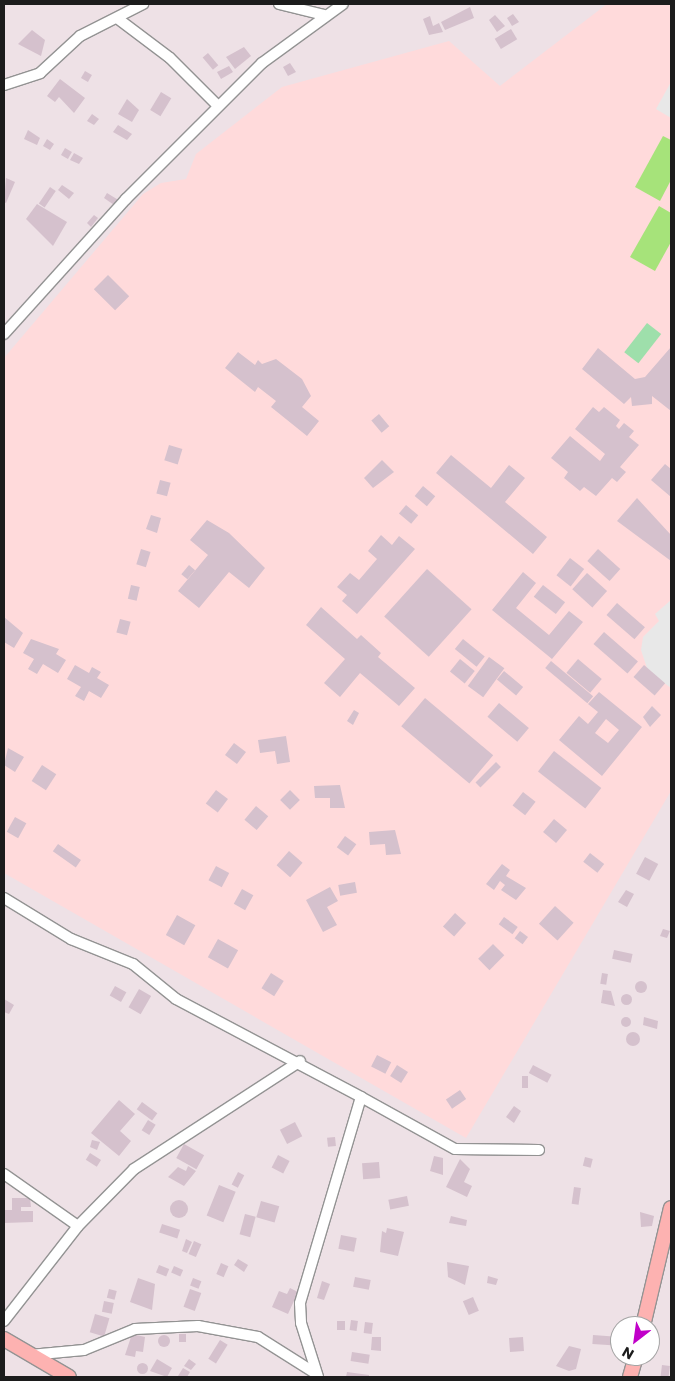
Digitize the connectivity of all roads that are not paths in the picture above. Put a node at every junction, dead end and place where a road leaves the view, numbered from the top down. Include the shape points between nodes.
1 (143, 4) edge
2 (279, 4) edge
3 (344, 4) edge
4 (330, 10) edge
5 (118, 18) junction
6 (4, 85) edge
7 (218, 106) junction
8 (4, 334) edge
9 (4, 898) edge
10 (300, 1061) junction
11 (361, 1097) junction
12 (539, 1150) dead end
13 (4, 1174) edge
14 (671, 1208) edge
15 (78, 1226) junction
16 (645, 1316) edge
17 (4, 1321) edge
18 (4, 1339) edge
19 (29, 1355) junction
20 (317, 1375) edge
21 (69, 1377) edge

1 - 5 street
2 - 4 street
3 - 4 street
4 - 7 street via 262,63
5 - 6 street via 80,36 40,74
5 - 7 street via 170,58
7 - 8 street
9 - 10 street via 71,939 133,964 176,999
10 - 11 street
10 - 15 street via 156,1151
11 - 12 street via 455,1149
11 - 20 street via 300,1303
13 - 15 street
14 - 16 street
15 - 17 street
18 - 19 street
19 - 20 street via 84,1350 135,1329 198,1326 258,1337
19 - 21 street

